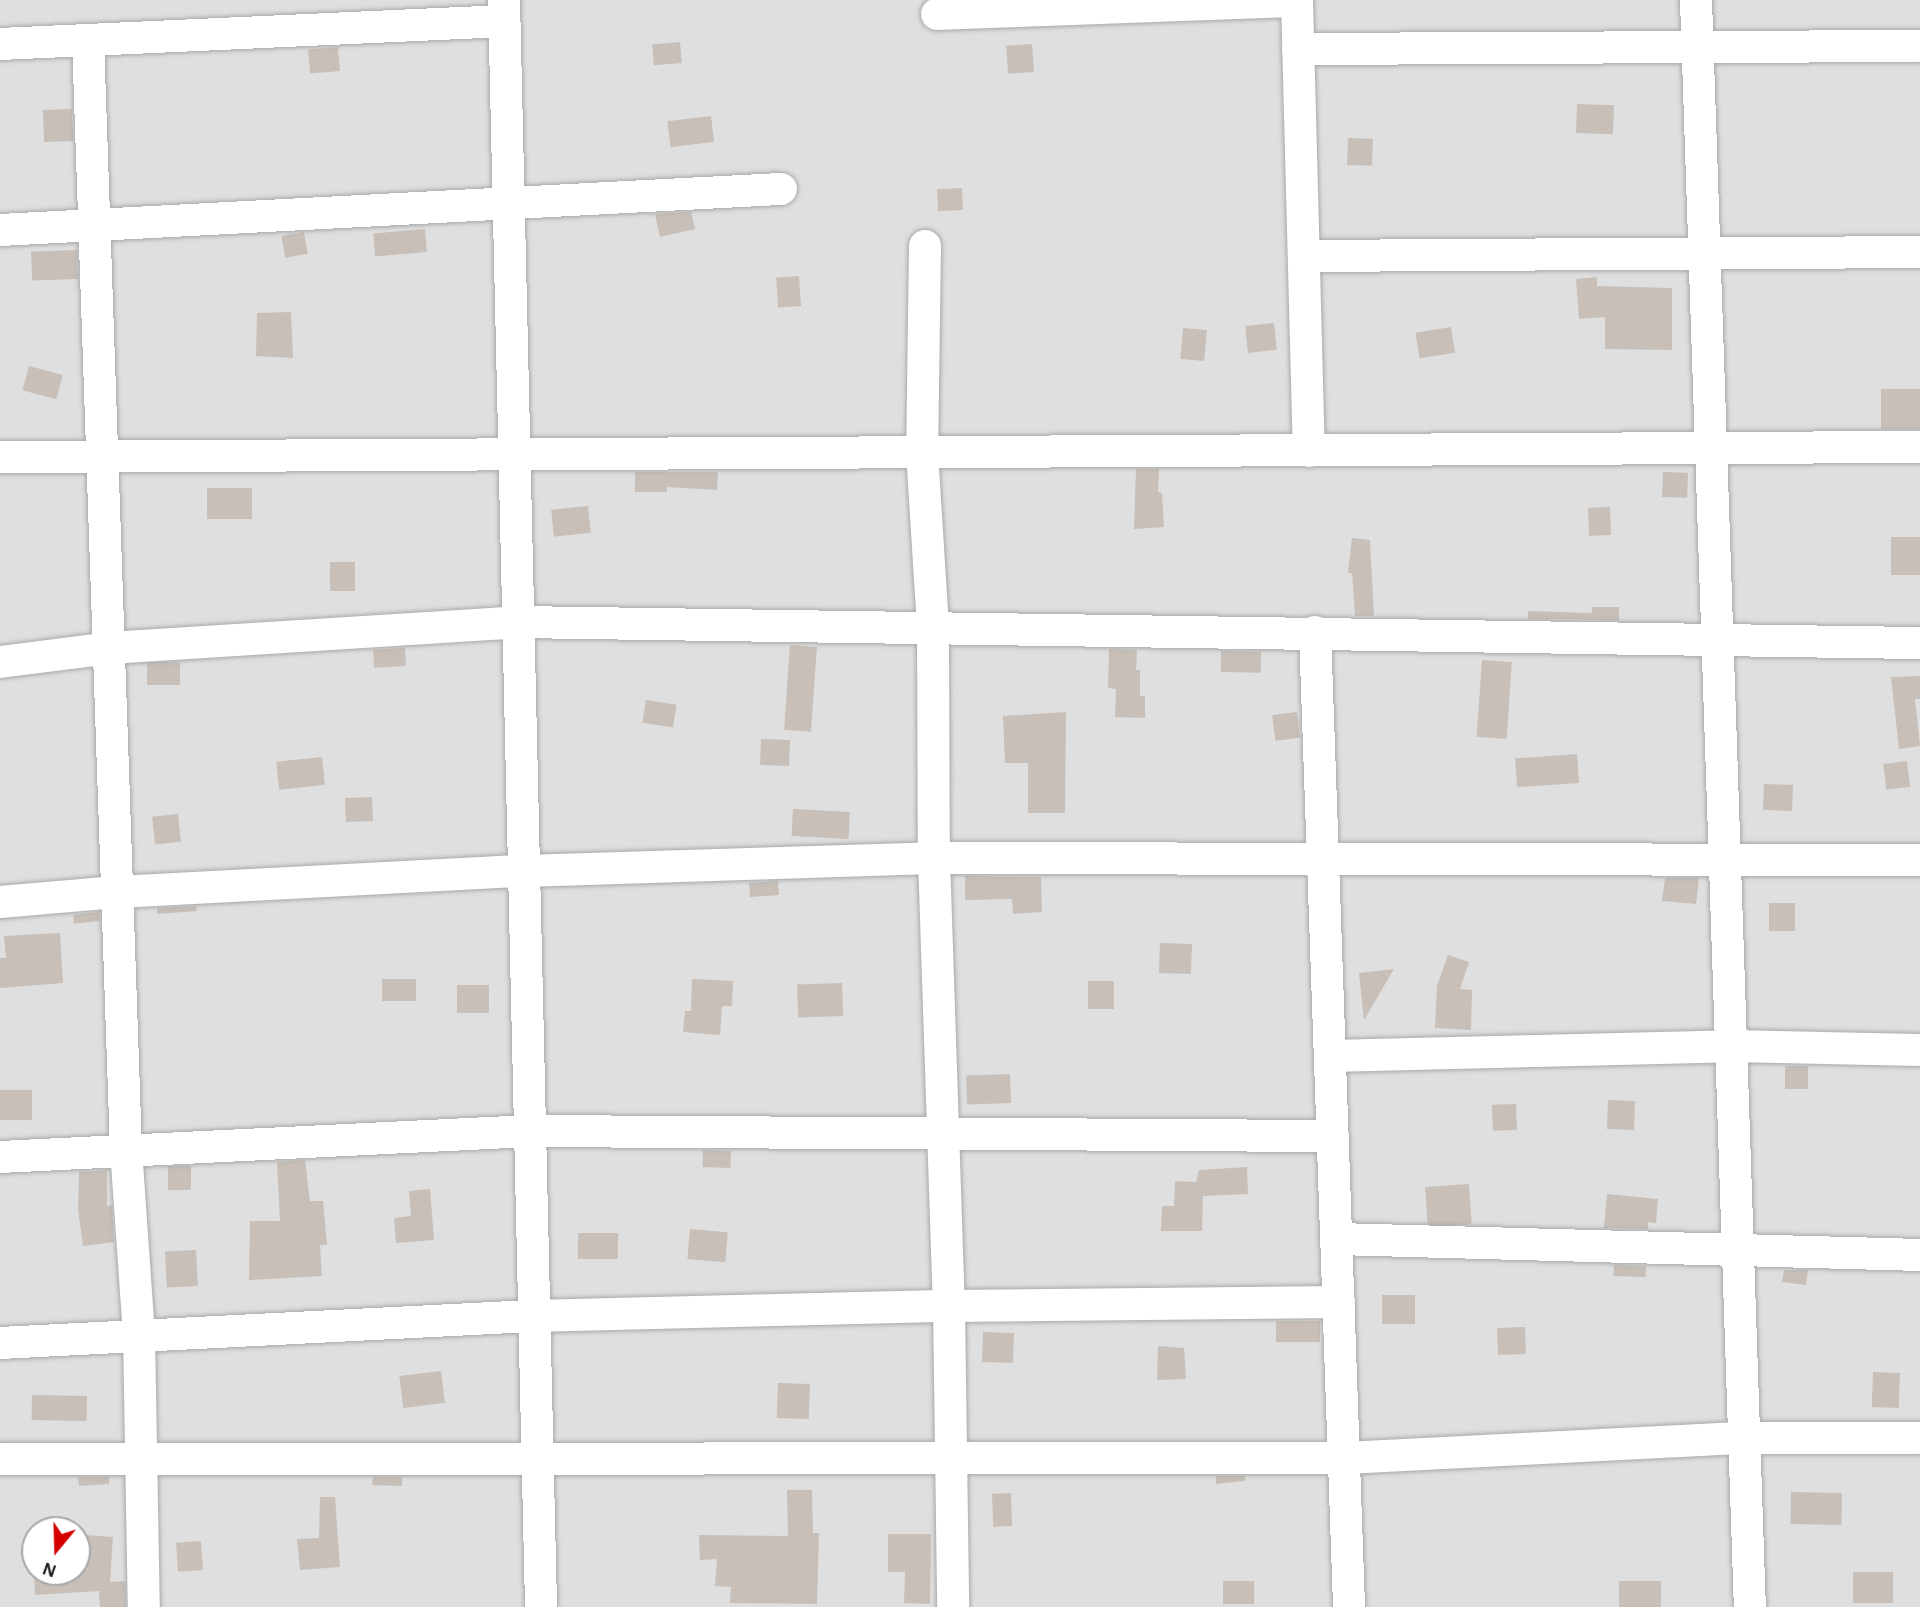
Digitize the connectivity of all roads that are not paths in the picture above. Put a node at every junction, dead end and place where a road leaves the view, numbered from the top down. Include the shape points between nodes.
1 (1696, 0) edge
2 (1297, 1) edge
3 (504, 11) edge
4 (937, 14) dead end
5 (88, 40) junction
6 (0, 44) edge
7 (1698, 45) junction
8 (1920, 46) edge
9 (1298, 49) junction
10 (781, 189) dead end
11 (508, 201) junction
12 (94, 225) junction
13 (0, 230) edge
14 (925, 246) dead end
15 (1705, 252) junction
16 (1920, 253) edge
17 (1304, 256) junction
18 (1920, 447) edge
19 (1711, 448) junction
20 (1309, 451) junction
21 (922, 452) junction
22 (514, 453) junction
23 (0, 457) edge
24 (102, 457) junction
25 (518, 622) junction
26 (933, 627) junction
27 (1315, 632) junction
28 (1717, 640) junction
29 (1920, 643) edge
30 (109, 648) junction
31 (0, 662) edge
32 (934, 859) junction
33 (1323, 859) junction
34 (1725, 860) junction
35 (1920, 860) edge
36 (524, 871) junction
37 (117, 892) junction
38 (0, 902) edge
39 (1731, 1046) junction
40 (1920, 1050) edge
41 (1330, 1056) junction
42 (530, 1131) junction
43 (942, 1134) junction
44 (1333, 1136) junction
45 (126, 1149) junction
46 (0, 1157) edge
47 (1337, 1239) junction
48 (1738, 1250) junction
49 (1920, 1255) edge
50 (1339, 1302) junction
51 (949, 1306) junction
52 (532, 1316) junction
53 (139, 1333) junction
54 (0, 1343) edge
55 (1744, 1438) junction
56 (1920, 1438) edge
57 (537, 1457) junction
58 (1345, 1458) junction
59 (0, 1459) edge
60 (141, 1460) junction
61 (949, 1460) junction
62 (144, 1607) edge
63 (541, 1607) edge
64 (953, 1607) edge
65 (1349, 1607) edge
66 (1750, 1607) edge

1 - 7 street
2 - 4 street
2 - 9 street
3 - 5 street
3 - 11 street
5 - 6 street
5 - 12 street
7 - 8 street
7 - 9 street
7 - 15 street
9 - 17 street
10 - 11 street
11 - 12 street
11 - 22 street
12 - 13 street
12 - 24 street
14 - 21 street
15 - 16 street
15 - 17 street
15 - 19 street
17 - 20 street
18 - 19 street
19 - 20 street
19 - 28 street
20 - 21 street
21 - 22 street
21 - 26 street
22 - 24 street
22 - 25 street
23 - 24 street
24 - 30 street
25 - 26 street
25 - 30 street
25 - 36 street
26 - 27 street
26 - 32 street
27 - 28 street
27 - 33 street
28 - 29 street
28 - 34 street
30 - 31 street
30 - 37 street
32 - 33 street
32 - 36 street
32 - 43 street
33 - 34 street
33 - 41 street
34 - 35 street
34 - 39 street
36 - 37 street
36 - 42 street
37 - 38 street
37 - 45 street
39 - 40 street
39 - 41 street
39 - 48 street
41 - 44 street
42 - 43 street
42 - 45 street
42 - 52 street
43 - 44 street
43 - 51 street
44 - 47 street
45 - 46 street
45 - 53 street
47 - 48 street
47 - 50 street
48 - 49 street
48 - 55 street
50 - 51 street
50 - 58 street
51 - 52 street
51 - 61 street
52 - 53 street
52 - 57 street
53 - 54 street
53 - 60 street
55 - 56 street
55 - 58 street
55 - 66 street
57 - 60 street
57 - 61 street
57 - 63 street
58 - 61 street
58 - 65 street
59 - 60 street
60 - 62 street
61 - 64 street

